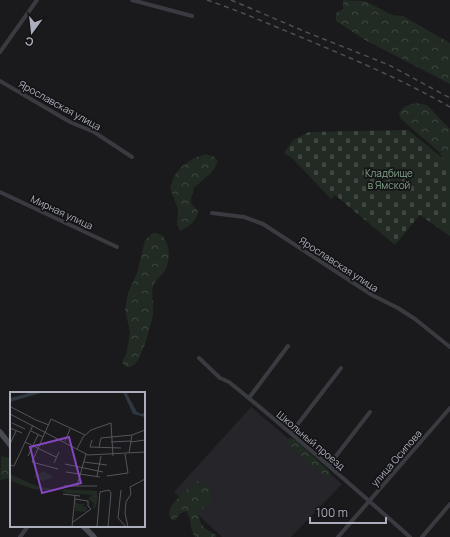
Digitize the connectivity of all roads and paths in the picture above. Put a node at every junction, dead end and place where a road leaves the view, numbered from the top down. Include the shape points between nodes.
1 (37, 0) edge
2 (132, 0) edge
3 (192, 16) dead end
4 (0, 52) edge
5 (0, 81) edge
6 (132, 157) dead end
7 (0, 192) edge
8 (212, 213) dead end
9 (117, 247) dead end
10 (288, 346) dead end
11 (450, 347) edge
12 (199, 358) dead end
13 (341, 368) dead end
14 (249, 398) junction
15 (450, 408) edge
16 (370, 412) dead end
17 (0, 432) edge
18 (291, 433) junction
19 (10, 445) edge
20 (329, 465) junction
21 (369, 501) junction
22 (450, 504) edge
23 (27, 527) edge
24 (83, 527) edge
25 (20, 537) edge
26 (94, 537) edge
27 (338, 537) edge
28 (410, 537) edge
29 (422, 537) edge

1 - 4 street
2 - 3 street
5 - 6 street, Ярославская улица via 70,122 94,132
7 - 9 street, Мирная улица
8 - 11 street, Ярославская улица via 244,217 263,224 372,295 415,319
10 - 14 street
12 - 14 street, Школьный проезд via 220,378
13 - 18 street
14 - 18 street, Школьный проезд
15 - 21 street, улица Осипова
16 - 20 street
17 - 19 main road
18 - 20 street, Школьный проезд
20 - 21 street, Школьный проезд
21 - 27 street, улица Осипова
21 - 28 street, Школьный проезд
22 - 29 street
23 - 25 street
24 - 26 main road

